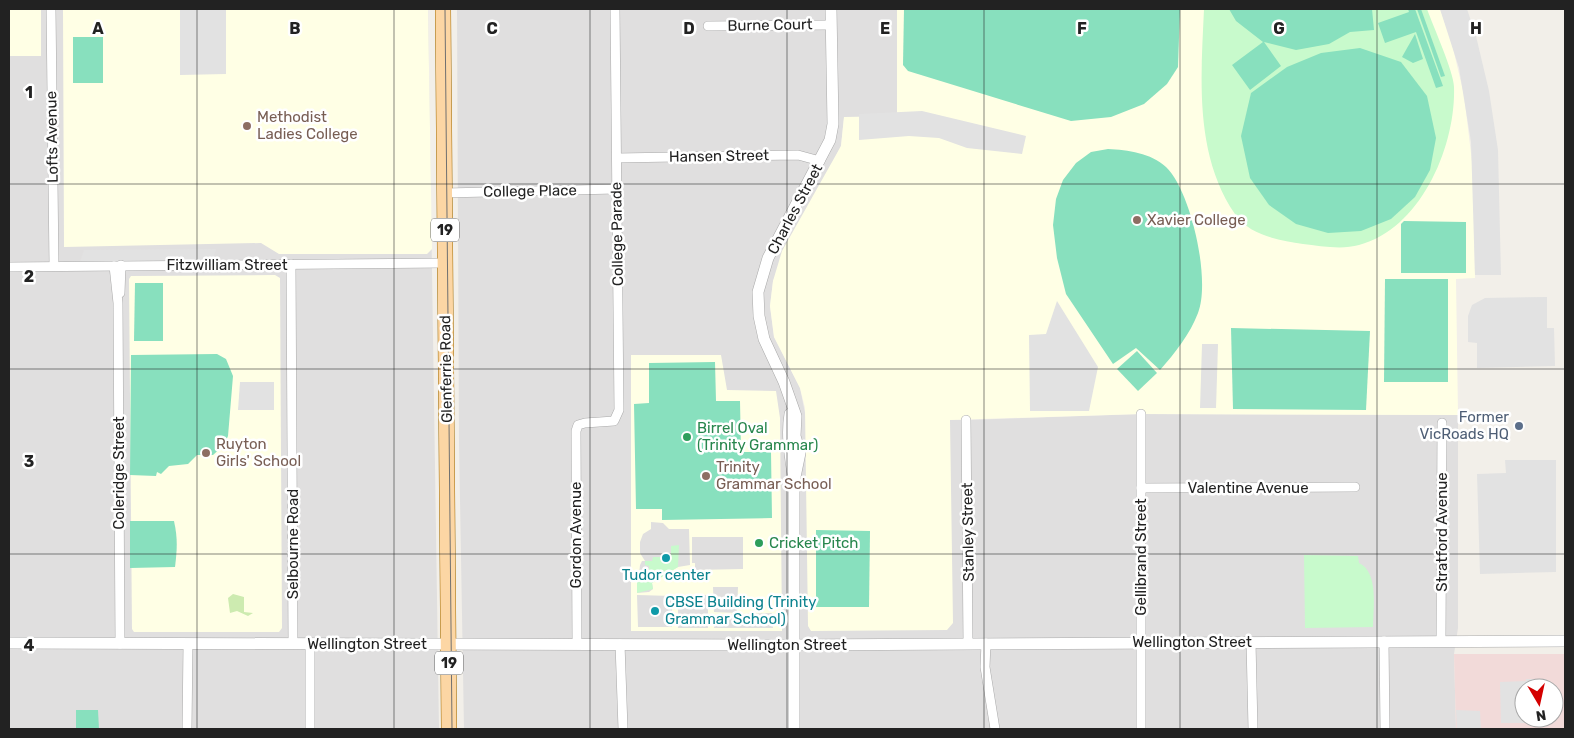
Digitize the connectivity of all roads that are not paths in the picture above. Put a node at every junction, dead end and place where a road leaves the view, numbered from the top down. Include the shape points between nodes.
1 (51, 9) edge
2 (443, 9) edge
3 (615, 9) edge
4 (831, 9) edge
5 (831, 24) junction
6 (708, 26) dead end
7 (616, 158) junction
8 (820, 161) junction
9 (616, 190) junction
10 (445, 193) junction
11 (445, 262) junction
12 (291, 264) junction
13 (54, 266) junction
14 (118, 266) junction
15 (9, 267) edge
16 (1141, 414) dead end
17 (966, 420) dead end
18 (1442, 423) dead end
19 (578, 425) joint
20 (1355, 487) dead end
21 (1141, 488) junction
22 (1384, 641) junction
23 (1565, 641) edge
24 (1252, 642) junction
25 (1441, 642) junction
26 (9, 643) edge
27 (968, 643) junction
28 (986, 643) junction
29 (1141, 643) junction
30 (120, 644) junction
31 (188, 644) junction
32 (293, 644) junction
33 (310, 644) junction
34 (577, 644) junction
35 (623, 644) junction
36 (449, 645) junction
37 (794, 645) junction
38 (187, 729) edge
39 (310, 729) edge
40 (449, 729) edge
41 (623, 729) edge
42 (794, 729) edge
43 (995, 729) edge
44 (1141, 729) edge
45 (1253, 729) edge
46 (1384, 729) edge

1 - 13 street, Lofts Avenue
2 - 10 main road, Glenferrie Road / 19
3 - 7 street, College Parade
4 - 5 street, Charles Street
5 - 6 street, Burne Court
5 - 8 street, Charles Street via 832,132
7 - 8 street, Hansen Street via 798,155
7 - 9 street, College Parade
8 - 37 street, Charles Street via 768,258 758,292 764,339 791,403 787,432 794,482
9 - 10 street, College Place
9 - 19 street, College Parade via 618,414 610,422
10 - 11 main road, Glenferrie Road / 19
11 - 12 street, Fitzwilliam Street
11 - 36 main road, Glenferrie Road / 19
12 - 14 street, Fitzwilliam Street
12 - 32 street, Selbourne Road
13 - 14 street, Fitzwilliam Street
13 - 15 street, Fitzwilliam Street
14 - 30 street, Coleridge Street
16 - 21 street, Gellibrand Street
17 - 27 street, Stanley Street
18 - 25 street, Stratford Avenue
19 - 34 street, Gordon Avenue
20 - 21 street, Valentine Avenue
21 - 29 street, Gellibrand Street
22 - 24 street, Wellington Street
22 - 25 street, Wellington Street
22 - 46 street
23 - 25 street, Wellington Street
24 - 29 street, Wellington Street
24 - 45 street
26 - 30 street, Wellington Street
27 - 28 street, Wellington Street
27 - 37 street, Wellington Street
28 - 29 street, Wellington Street
28 - 43 street via 985,667
29 - 44 street, Gellibrand Street
30 - 31 street, Wellington Street
31 - 32 street, Wellington Street
31 - 38 street
32 - 33 street, Wellington Street
33 - 36 street, Wellington Street
33 - 39 street
34 - 35 street, Wellington Street
34 - 36 street, Wellington Street
35 - 37 street, Wellington Street
35 - 41 street
36 - 40 main road, Glenferrie Road / 19
37 - 42 street, Charles Street

